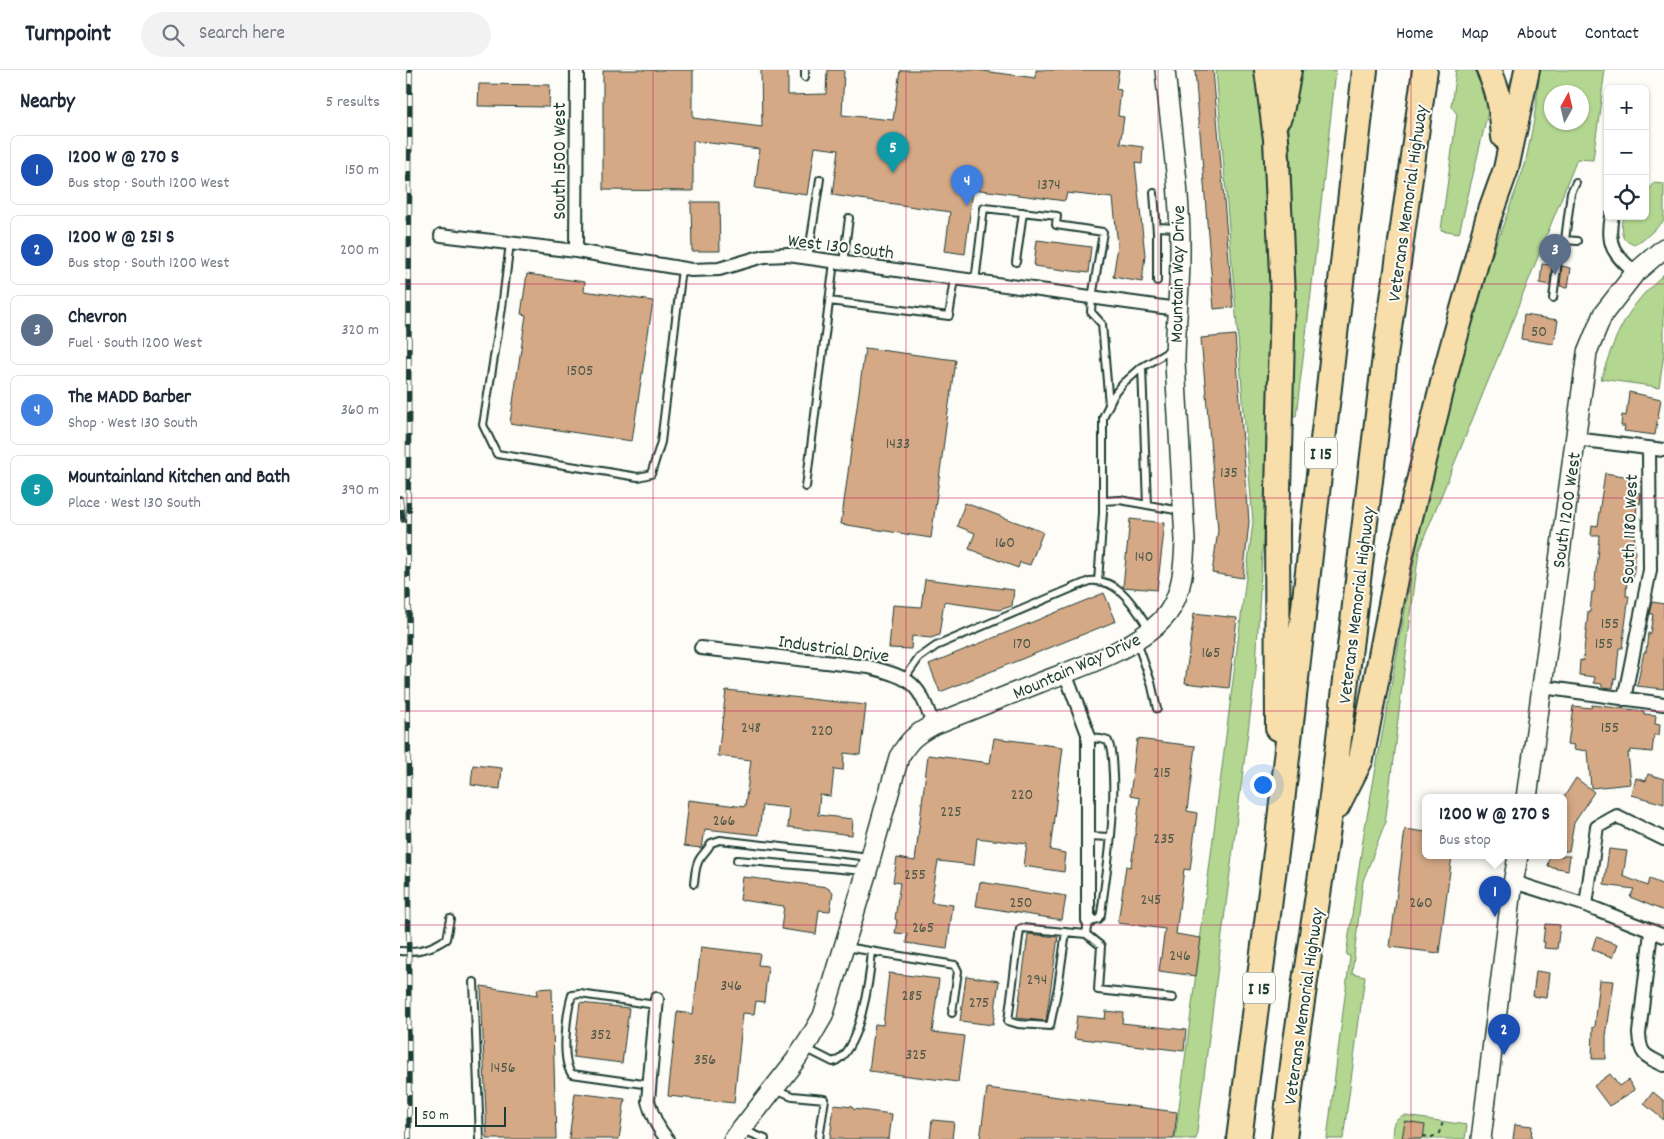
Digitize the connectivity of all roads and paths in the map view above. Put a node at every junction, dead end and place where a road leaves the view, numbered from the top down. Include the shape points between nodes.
1 (577, 70) edge
2 (1165, 70) edge
3 (1267, 70) edge
4 (1289, 70) edge
5 (1365, 70) edge
6 (1425, 70) edge
7 (1489, 70) edge
8 (1526, 70) edge
9 (1276, 139) junction
10 (1506, 169) junction
11 (820, 179) dead end
12 (1576, 183) dead end
13 (1154, 193) dead end
14 (1023, 212) junction
15 (849, 218) dead end
16 (1611, 220) edge
17 (1157, 227) junction
18 (1180, 228) junction
19 (441, 235) dead end
20 (1577, 242) dead end
21 (510, 243) junction
22 (1664, 248) edge
23 (576, 251) junction
24 (808, 258) junction
25 (1558, 259) dead end
26 (839, 262) junction
27 (1016, 262) dead end
28 (682, 269) junction
29 (1635, 273) junction
30 (955, 279) junction
31 (975, 282) junction
32 (1157, 282) dead end
33 (1092, 298) junction
34 (1553, 298) dead end
35 (829, 301) junction
36 (1177, 309) junction
37 (1175, 348) junction
38 (1142, 367) junction
39 (1109, 405) junction
40 (1575, 439) junction
41 (1649, 448) junction
42 (1664, 450) edge
43 (806, 487) dead end
44 (1103, 501) junction
45 (1147, 505) junction
46 (1183, 511) junction
47 (1098, 581) junction
48 (1143, 636) junction
49 (701, 648) dead end
50 (1065, 673) junction
51 (905, 678) junction
52 (1542, 687) junction
53 (1624, 699) junction
54 (1664, 704) edge
55 (1157, 709) dead end
56 (933, 726) junction
57 (1088, 738) junction
58 (1528, 794) edge
59 (1329, 821) junction
60 (1088, 836) junction
61 (1111, 837) junction
62 (1278, 837) junction
63 (1664, 839) edge
64 (1518, 859) edge
65 (737, 860) dead end
66 (869, 864) junction
67 (1514, 882) junction
68 (694, 884) dead end
69 (1586, 905) junction
70 (450, 919) dead end
71 (1088, 921) junction
72 (1066, 932) junction
73 (1652, 932) junction
74 (1086, 934) junction
75 (1664, 936) edge
76 (844, 947) junction
77 (400, 951) edge
78 (872, 951) junction
79 (474, 982) dead end
80 (1173, 998) dead end
81 (657, 1002) joint
82 (952, 1013) dead end
83 (804, 1047) junction
84 (1664, 1065) edge
85 (650, 1084) junction
86 (774, 1089) junction
87 (1443, 1122) dead end
88 (738, 1134) edge
89 (1423, 1136) dead end
90 (480, 1139) edge
91 (667, 1139) edge
92 (765, 1139) edge
93 (820, 1139) edge
94 (1239, 1139) edge
95 (1284, 1139) edge
96 (1481, 1139) edge

1 - 23 street, South 1500 West
2 - 18 street, Mountain Way Drive
3 - 9 highway
4 - 9 highway
5 - 62 highway, I 15
6 - 59 highway, Veterans Memorial Highway / I 15 via 1385,356
7 - 10 highway via 1502,105
8 - 10 highway
9 - 62 highway via 1283,297 1277,528
10 - 59 highway via 1488,219 1448,363 1400,558 1360,759
11 - 24 lane
12 - 20 lane via 1571,192 1565,240
13 - 17 lane
14 - 27 lane
14 - 31 lane via 984,208
14 - 33 lane via 1057,216 1056,225 1103,232
15 - 26 lane
16 - 29 street via 1611,246 1619,259
17 - 18 lane
17 - 32 lane
18 - 36 street, Mountain Way Drive
19 - 21 street, West 130 South
21 - 23 street, West 130 South
21 - 28 lane via 482,425 496,454 638,477 651,474 661,442
22 - 29 street, South 1200 West
23 - 28 street, West 130 South
24 - 26 street, West 130 South
24 - 28 street, West 130 South via 764,256 719,269
25 - 34 lane
26 - 30 street, West 130 South
26 - 35 lane
29 - 40 street, South 1200 West via 1603,314 1587,353
30 - 31 street, West 130 South
30 - 35 lane via 949,316
31 - 33 street, West 130 South
33 - 36 street, West 130 South
33 - 39 lane via 1091,312 1102,324
35 - 43 lane
36 - 37 street, Mountain Way Drive
37 - 38 lane
37 - 46 street, Mountain Way Drive
38 - 39 lane via 1123,384
38 - 45 lane
39 - 44 lane via 1103,417
40 - 41 street
40 - 52 street, South 1200 West
41 - 42 street
41 - 53 street, South 1180 West via 1650,570
44 - 45 lane via 1120,500
44 - 47 lane
45 - 46 lane
46 - 48 street, Mountain Way Drive via 1184,567 1181,582 1169,611
47 - 48 lane via 1122,591 1131,602
47 - 51 lane via 936,646 919,658
48 - 50 street, Mountain Way Drive
48 - 55 lane
49 - 51 street, Industrial Drive via 868,667
50 - 56 street, Mountain Way Drive
50 - 57 street
51 - 56 street, Industrial Drive via 925,701
52 - 53 street
52 - 58 street, South 1200 West
53 - 54 street
56 - 66 street, Mountain Way Drive via 915,735 899,757
57 - 60 street
57 - 61 lane via 1108,741 1111,749 1114,791
59 - 95 highway, Veterans Memorial Highway / I 15
60 - 61 lane
60 - 71 street
61 - 71 lane via 1101,914 1098,919
62 - 94 highway, I 15
63 - 69 street via 1617,816 1597,827
64 - 67 street
65 - 66 lane
66 - 68 lane via 720,840 711,843 700,859
66 - 76 street, Mountain Way Drive
67 - 69 street
67 - 96 street
69 - 73 street
70 - 77 lane via 446,939 436,946 422,951
71 - 74 lane
72 - 72 lane via 1020,929 1008,1018 1011,1022 1050,1026
72 - 74 lane
73 - 75 street
73 - 84 street via 1639,1046 1644,1056
74 - 80 lane via 1101,946 1098,990
76 - 78 lane
76 - 83 street, Mountain Way Drive via 823,1016
78 - 82 lane via 955,964 958,971
78 - 83 lane via 870,974 855,1036 840,1059 833,1062
79 - 90 lane
81 - 85 street
81 - 85 lane via 580,994 572,995 568,1009 567,1064 572,1074
83 - 86 street, Mountain Way Drive
85 - 91 street via 648,1101 653,1117
86 - 88 street, Mountain Way Drive
86 - 93 lane via 792,1096 825,1099
87 - 89 path via 1439,1133 1432,1137
88 - 92 lane

